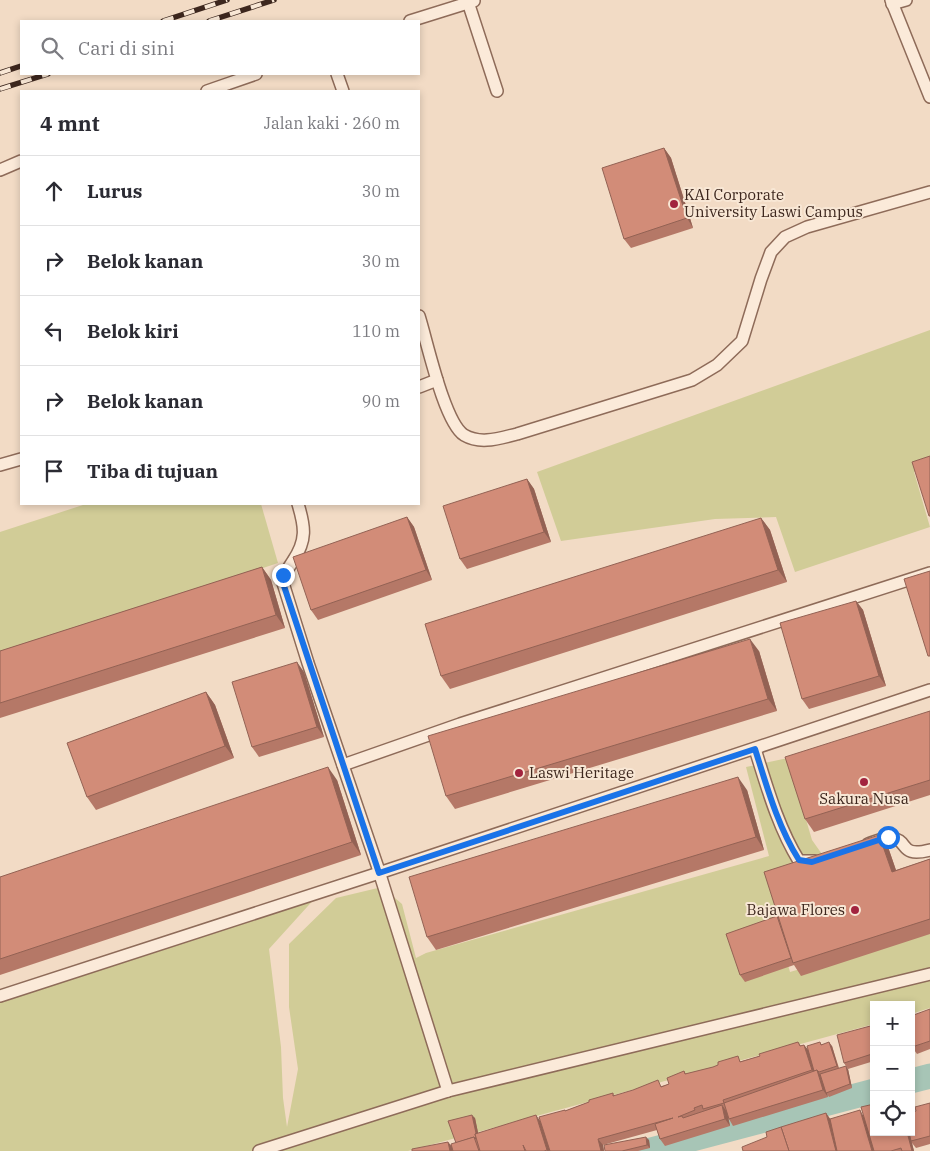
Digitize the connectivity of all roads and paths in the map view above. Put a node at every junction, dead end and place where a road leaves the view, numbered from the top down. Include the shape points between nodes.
1 (906, 0) edge
2 (472, 1) edge
3 (892, 2) edge
4 (413, 20) edge
5 (253, 75) edge
6 (337, 75) edge
7 (210, 90) edge
8 (342, 90) edge
9 (497, 91) dead end
10 (930, 97) edge
11 (20, 161) edge
12 (0, 170) edge
13 (930, 192) edge
14 (420, 320) edge
15 (437, 380) junction
16 (420, 387) edge
17 (20, 459) edge
18 (0, 465) edge
19 (298, 505) edge
20 (930, 573) edge
21 (930, 690) edge
22 (755, 749) junction
23 (343, 765) junction
24 (855, 848) edge
25 (930, 850) edge
26 (822, 859) edge
27 (379, 873) junction
28 (930, 974) edge
29 (0, 996) edge
30 (448, 1091) junction
31 (259, 1151) edge

1 - 3 lane
2 - 4 lane
2 - 9 lane
3 - 10 lane
5 - 7 lane
6 - 8 lane
11 - 12 lane
13 - 15 lane via 808,227 785,237 771,252 742,341 717,365 692,380 517,434 478,440 464,434 455,424
14 - 15 lane
15 - 16 lane
17 - 18 lane
19 - 23 lane via 304,539 283,575 283,583
20 - 23 lane via 460,724
21 - 22 lane
22 - 26 lane via 791,848 799,860 812,862
22 - 27 lane
23 - 27 lane
24 - 25 lane via 888,837 897,840 910,852
27 - 29 lane
27 - 30 lane
28 - 30 lane
30 - 31 lane

